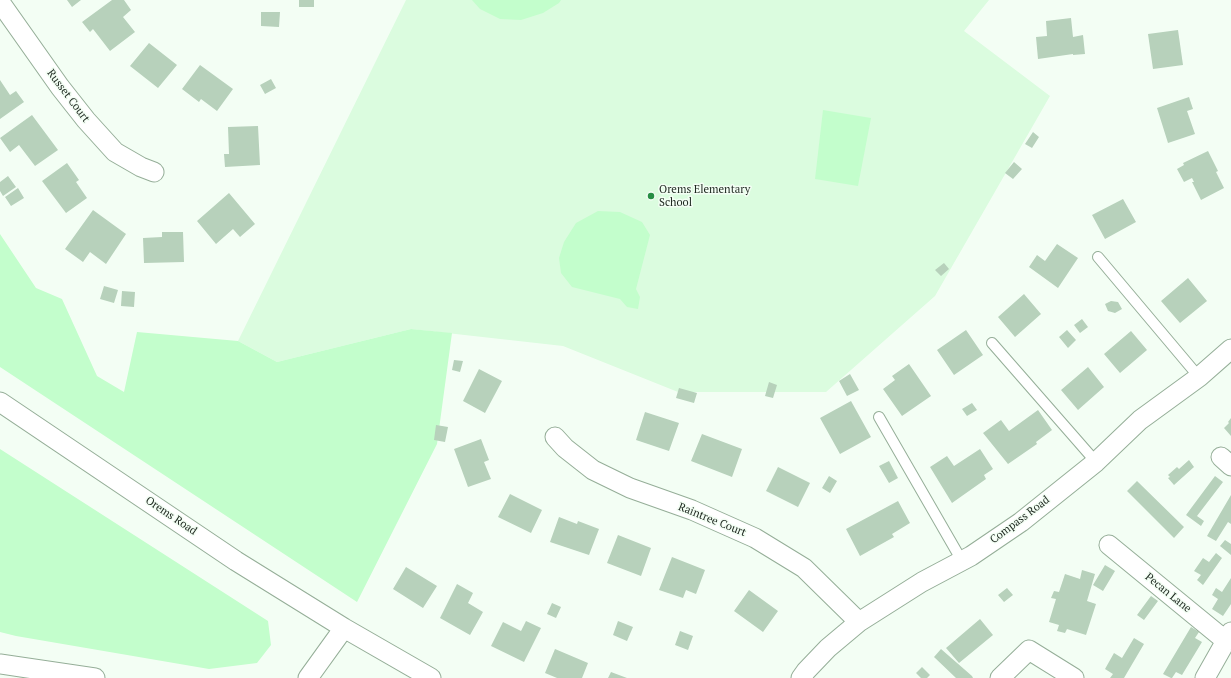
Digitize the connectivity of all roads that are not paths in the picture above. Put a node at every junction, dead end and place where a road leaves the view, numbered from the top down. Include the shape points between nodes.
1 (0, 2) edge
2 (154, 172) dead end
3 (1098, 258) dead end
4 (992, 343) dead end
5 (1231, 349) edge
6 (1199, 377) junction
7 (0, 402) edge
8 (879, 417) dead end
9 (555, 437) dead end
10 (1096, 462) junction
11 (1109, 545) dead end
12 (962, 561) junction
13 (859, 622) junction
14 (344, 628) junction
15 (1229, 637) edge
16 (0, 664) edge
17 (95, 678) edge
18 (308, 678) edge
19 (430, 678) edge
20 (801, 678) edge
21 (1000, 678) edge
22 (1074, 678) edge
23 (1205, 678) edge

1 - 2 street, Russet Court via 86,120 115,152
3 - 6 lane
4 - 10 lane
5 - 6 street, Compass Road
6 - 10 street, Compass Road via 1140,420
7 - 14 street, Orems Road via 236,560
8 - 12 lane
9 - 13 street, Raintree Court via 593,470 630,488 692,510 755,538 804,568
10 - 12 street, Compass Road via 1021,522
11 - 15 street, Pecan Lane
12 - 13 street, Compass Road via 922,582
13 - 20 street, Compass Road via 828,648
14 - 18 street
14 - 19 street, Orems Road
15 - 23 street
16 - 17 street
21 - 22 street via 1029,650

